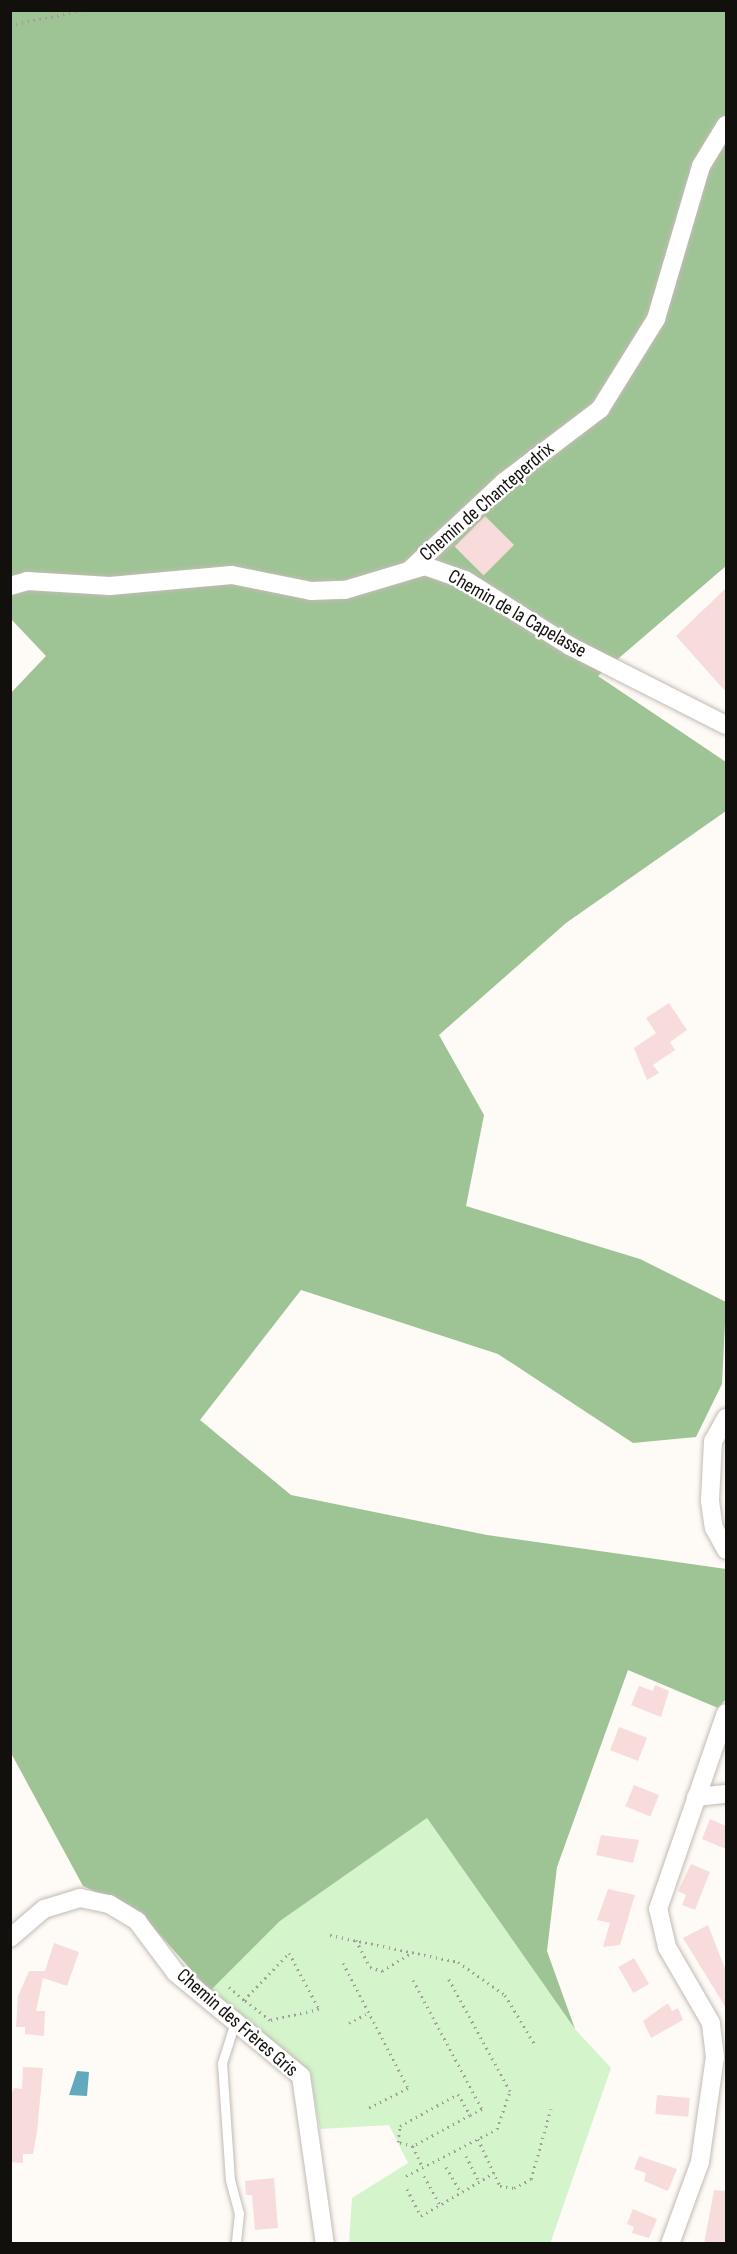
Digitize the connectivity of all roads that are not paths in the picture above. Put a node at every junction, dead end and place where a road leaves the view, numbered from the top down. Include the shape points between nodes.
1 (726, 125) edge
2 (412, 568) junction
3 (10, 586) edge
4 (726, 725) edge
5 (726, 1418) edge
6 (726, 1550) edge
7 (726, 1713) edge
8 (726, 1794) edge
9 (696, 1797) junction
10 (10, 1938) edge
11 (235, 2022) junction
12 (236, 2244) edge
13 (325, 2244) edge
14 (670, 2244) edge

1 - 2 street, Chemin de Chanteperdrix via 700,166 656,319 600,409 504,482
2 - 3 street, Chemin de la Capelasse via 345,590 311,591 232,575 110,586 27,581
2 - 4 street, Chemin de la Capelasse via 425,566 465,580 561,641
5 - 6 street via 713,1441 710,1501 714,1528
7 - 9 street
8 - 9 street
9 - 14 street via 658,1908 667,1947 711,2023 715,2057 711,2109 700,2162
10 - 11 street, Chemin des Frères Gris via 44,1909 80,1898 109,1904 137,1921 176,1973
11 - 12 lane via 222,2063 230,2180 239,2213
11 - 13 street, Chemin des Frères Gris via 302,2076

